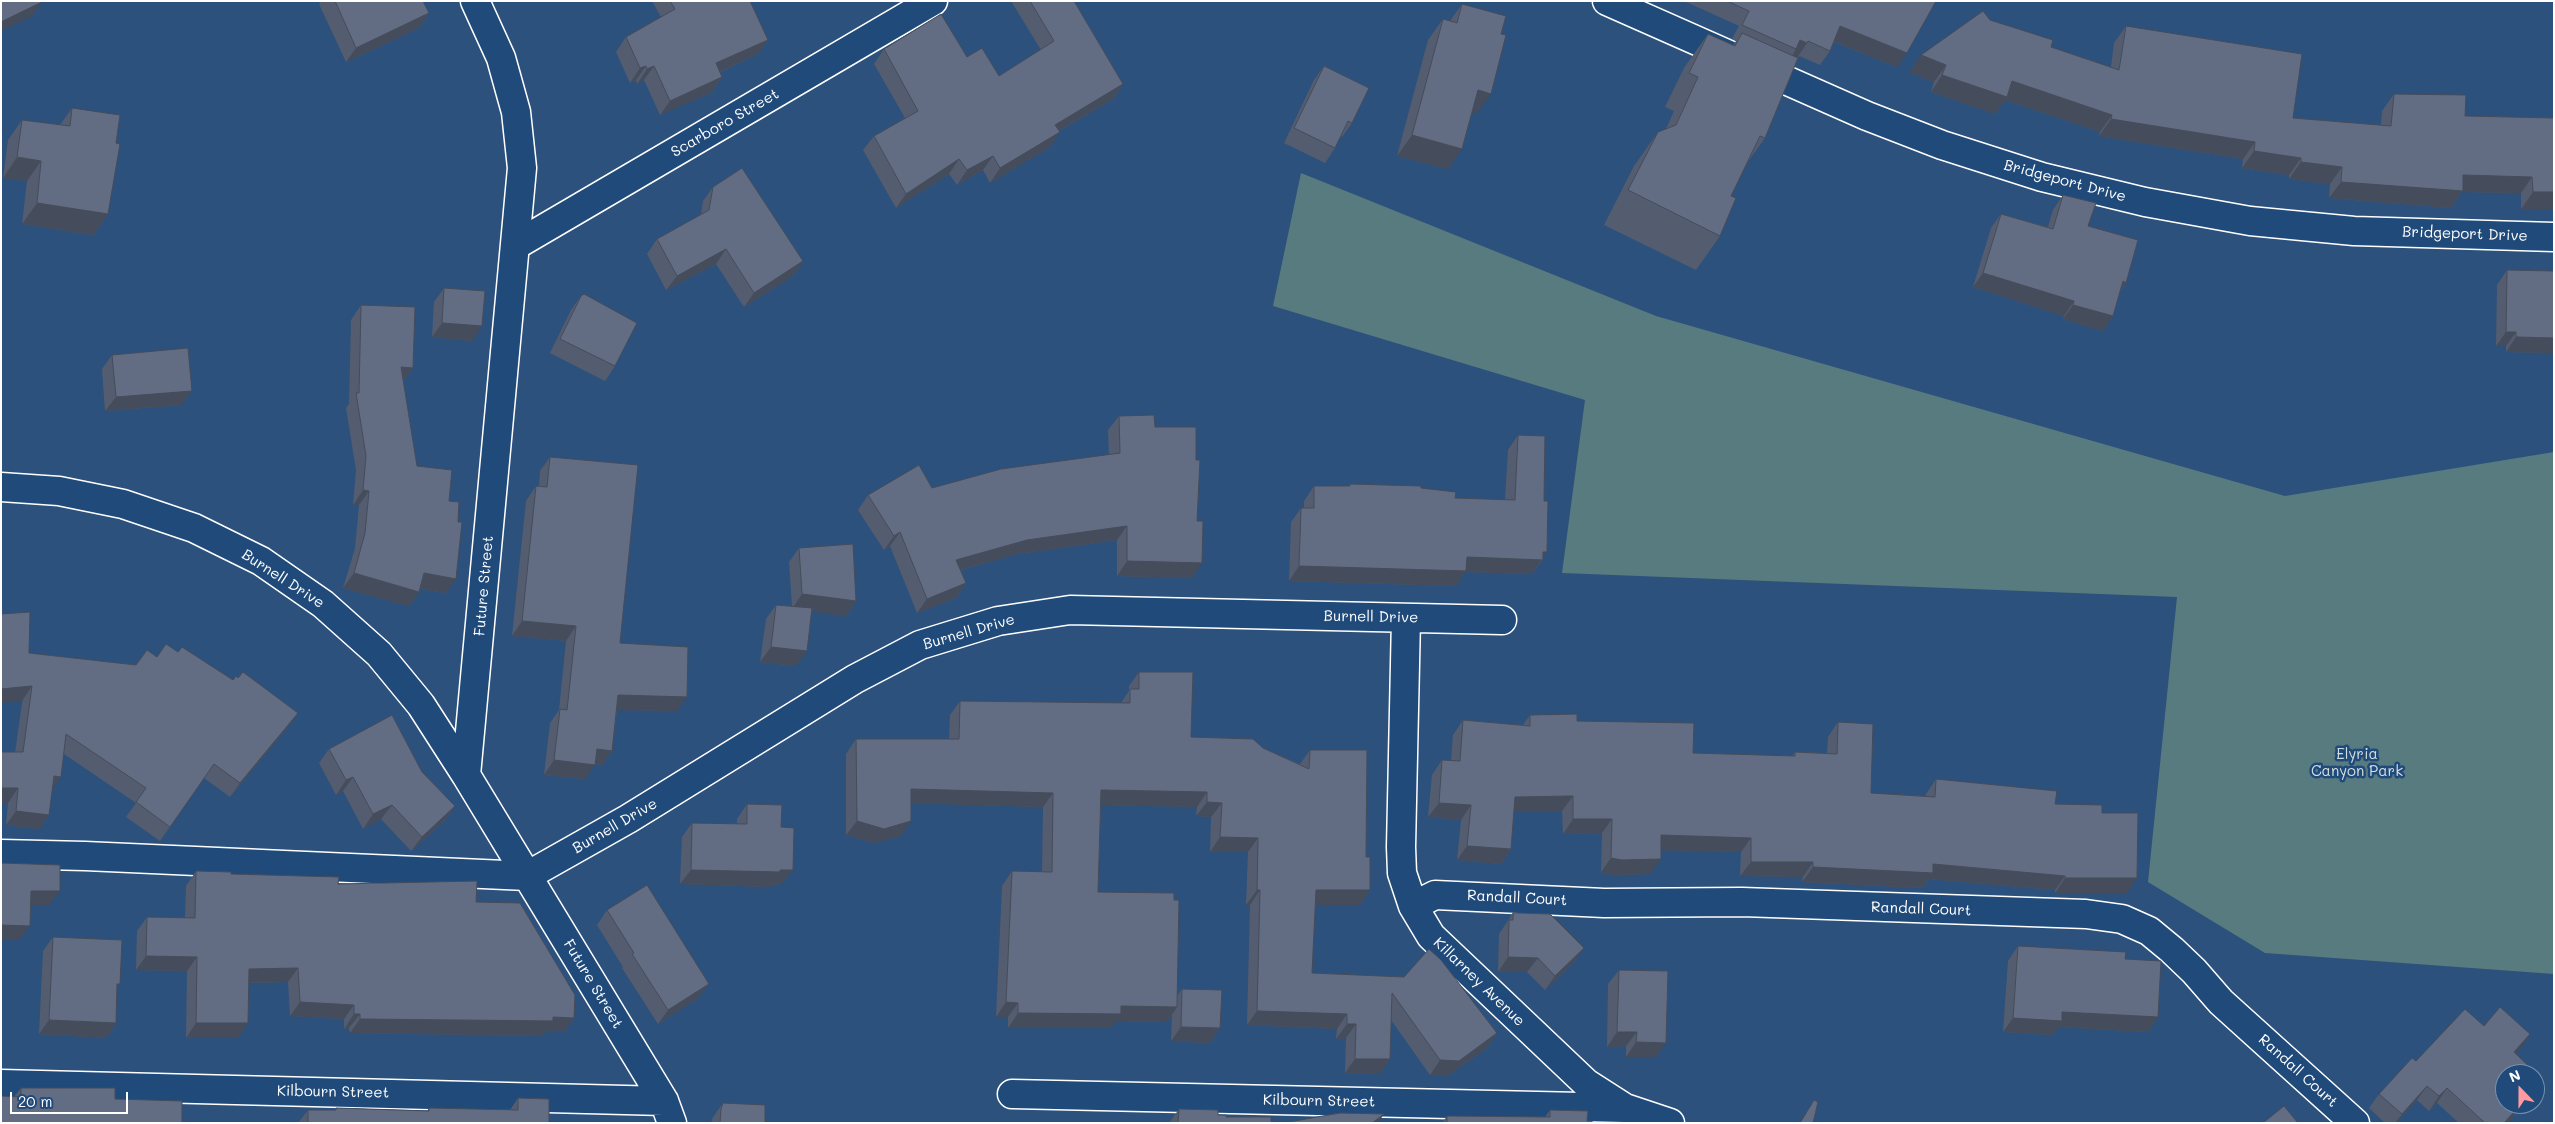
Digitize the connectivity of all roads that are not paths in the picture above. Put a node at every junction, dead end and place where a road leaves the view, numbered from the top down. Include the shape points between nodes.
1 (475, 1) edge
2 (933, 1) edge
3 (1607, 1) edge
4 (2554, 237) edge
5 (516, 245) junction
6 (1, 487) edge
7 (1406, 618) junction
8 (1502, 620) dead end
9 (466, 775) junction
10 (1, 854) edge
11 (527, 876) junction
12 (1412, 906) junction
13 (1, 1084) edge
14 (1012, 1094) dead end
15 (1625, 1108) junction
16 (668, 1112) edge
17 (1670, 1123) edge
18 (2355, 1123) edge

1 - 5 street, Future Street via 501,58 516,112 522,168
2 - 5 street, Scarboro Street
3 - 4 street, Bridgeport Drive via 1867,116 1942,145 2052,179 2145,202 2250,221 2354,231
5 - 9 street, Future Street
6 - 9 street, Burnell Drive via 59,491 123,504 194,528 261,561 323,604 379,654 421,705
7 - 8 street, Burnell Drive
7 - 11 street, Burnell Drive via 1070,610 998,621 920,645 855,678 628,820
7 - 12 street, Killarney Avenue via 1401,847 1402,873
9 - 11 street, Future Street
10 - 11 street
11 - 16 street, Future Street
12 - 15 street, Killarney Avenue via 1431,936 1586,1084
12 - 18 street, Randall Court via 1435,894 1604,903 1742,902 2086,914 2122,919 2148,932 2172,950 2221,1002
13 - 16 street, Kilbourn Street
14 - 15 street, Kilbourn Street
15 - 17 street, Killarney Avenue

